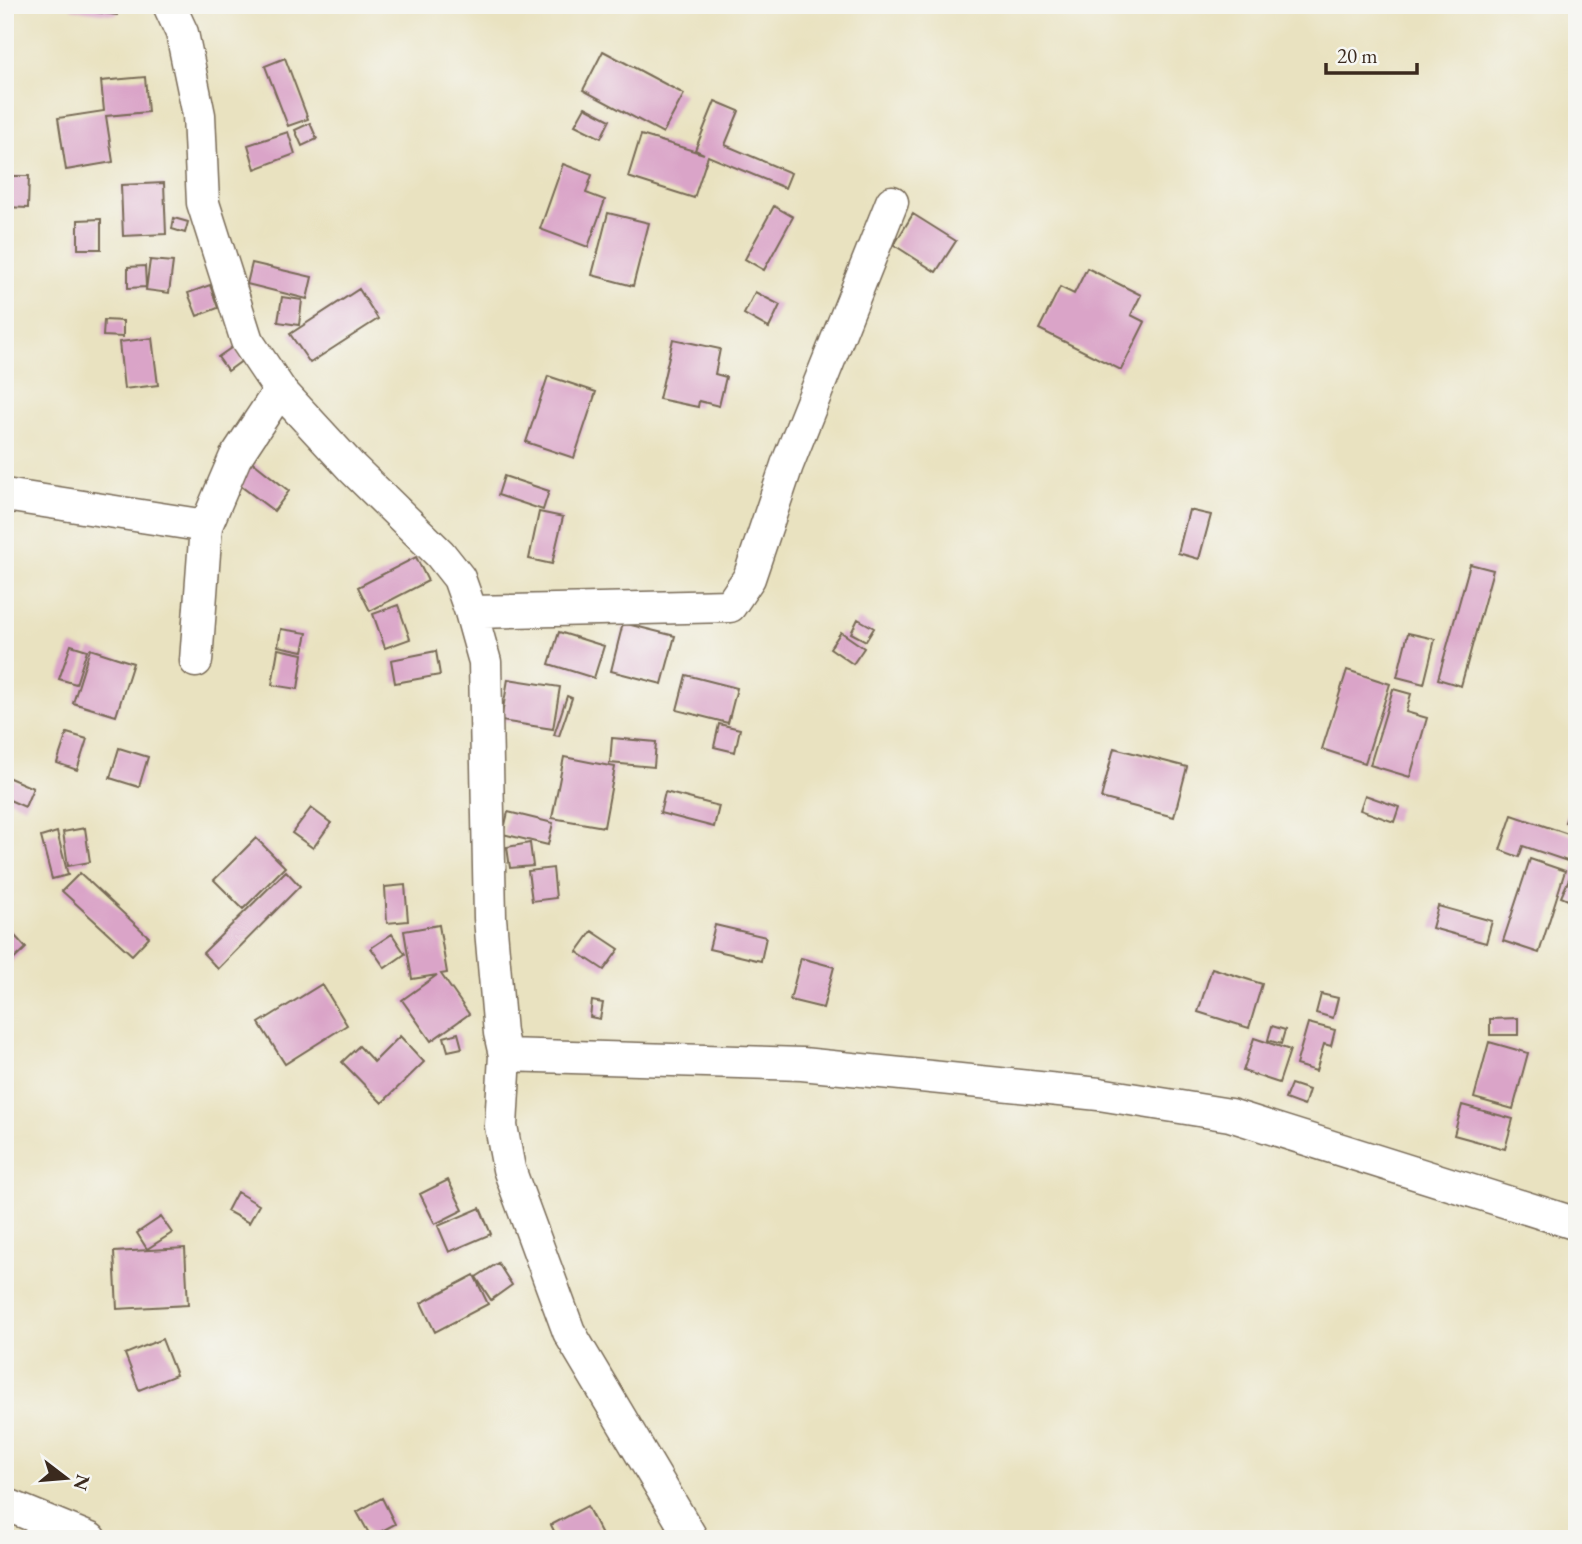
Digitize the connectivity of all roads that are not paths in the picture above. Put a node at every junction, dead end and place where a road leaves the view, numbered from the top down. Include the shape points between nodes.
1 (169, 5) edge
2 (892, 202) dead end
3 (280, 390) junction
4 (5, 495) edge
5 (206, 526) junction
6 (471, 612) junction
7 (196, 661) dead end
8 (505, 1055) junction
9 (1577, 1224) edge
10 (5, 1504) edge
11 (90, 1539) edge
12 (692, 1539) edge

1 - 3 street via 182,33 199,115 203,203 247,341
2 - 6 street via 787,465 749,578 730,606
3 - 5 street via 235,458
3 - 6 street via 440,554 459,578
4 - 5 street
5 - 7 street
6 - 8 street via 485,662 491,918 499,1033
8 - 9 street via 802,1064 1100,1094 1230,1115
8 - 12 street via 501,1126 509,1169 569,1332
10 - 11 street

